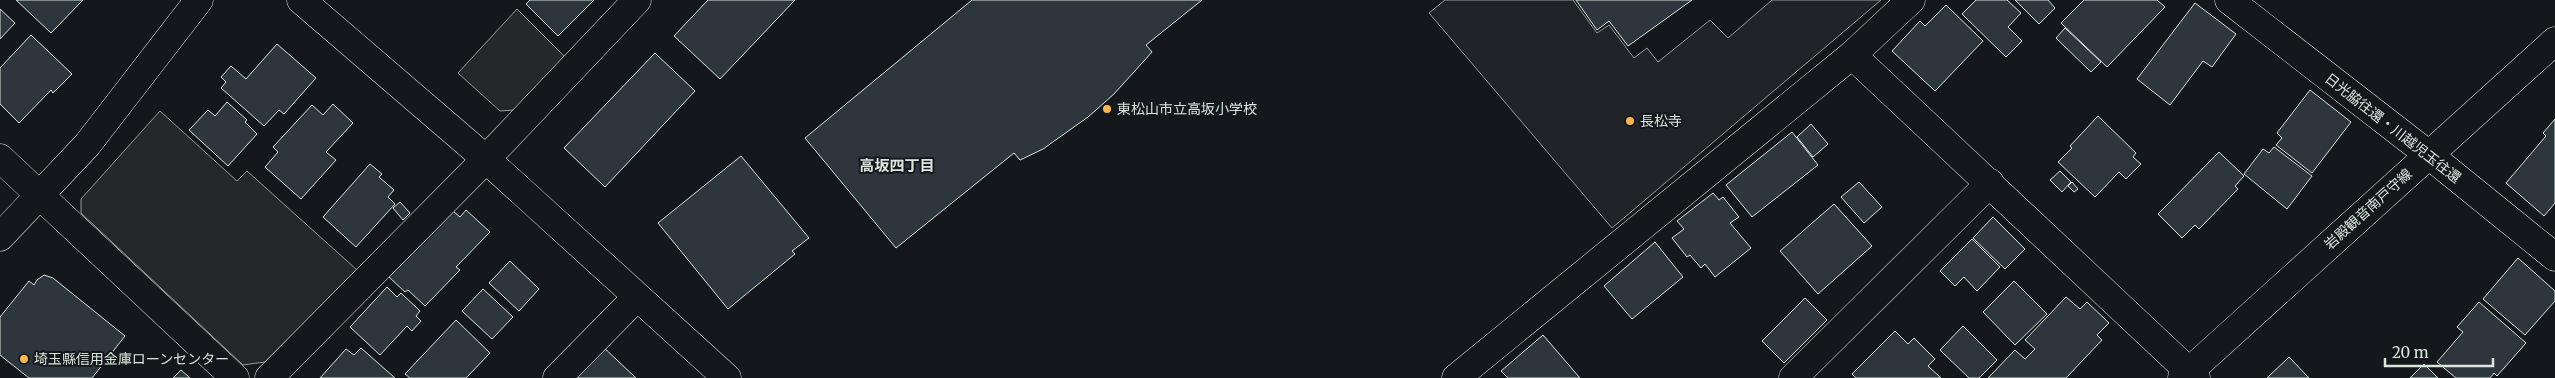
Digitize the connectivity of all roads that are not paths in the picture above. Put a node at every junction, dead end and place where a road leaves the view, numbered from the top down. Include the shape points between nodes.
1 (199, 0) edge
2 (301, 0) edge
3 (637, 0) edge
4 (1911, 0) edge
5 (2229, 0) edge
6 (2555, 41) edge
7 (1852, 55) junction
8 (2429, 155) junction
9 (0, 158) edge
10 (486, 159) junction
11 (1990, 184) junction
12 (40, 196) junction
13 (0, 237) edge
14 (2555, 258) edge
15 (637, 297) junction
16 (2189, 376) edge
17 (235, 378) edge
18 (269, 378) edge
19 (557, 378) edge
20 (727, 378) edge
21 (1456, 378) edge
22 (1793, 378) edge

1 - 12 street via 86,145
2 - 10 street
3 - 10 street
4 - 7 street
5 - 8 street, 日光脇往還・川越児玉往還
6 - 8 street, 岩殿観音南戸守線
7 - 11 street
7 - 21 street
8 - 14 street, 日光脇往還・川越児玉往還
8 - 16 street, 岩殿観音南戸守線
9 - 12 street
10 - 15 street
10 - 18 street
11 - 16 street
11 - 22 street
12 - 13 street
12 - 17 street
15 - 19 street
15 - 20 street

